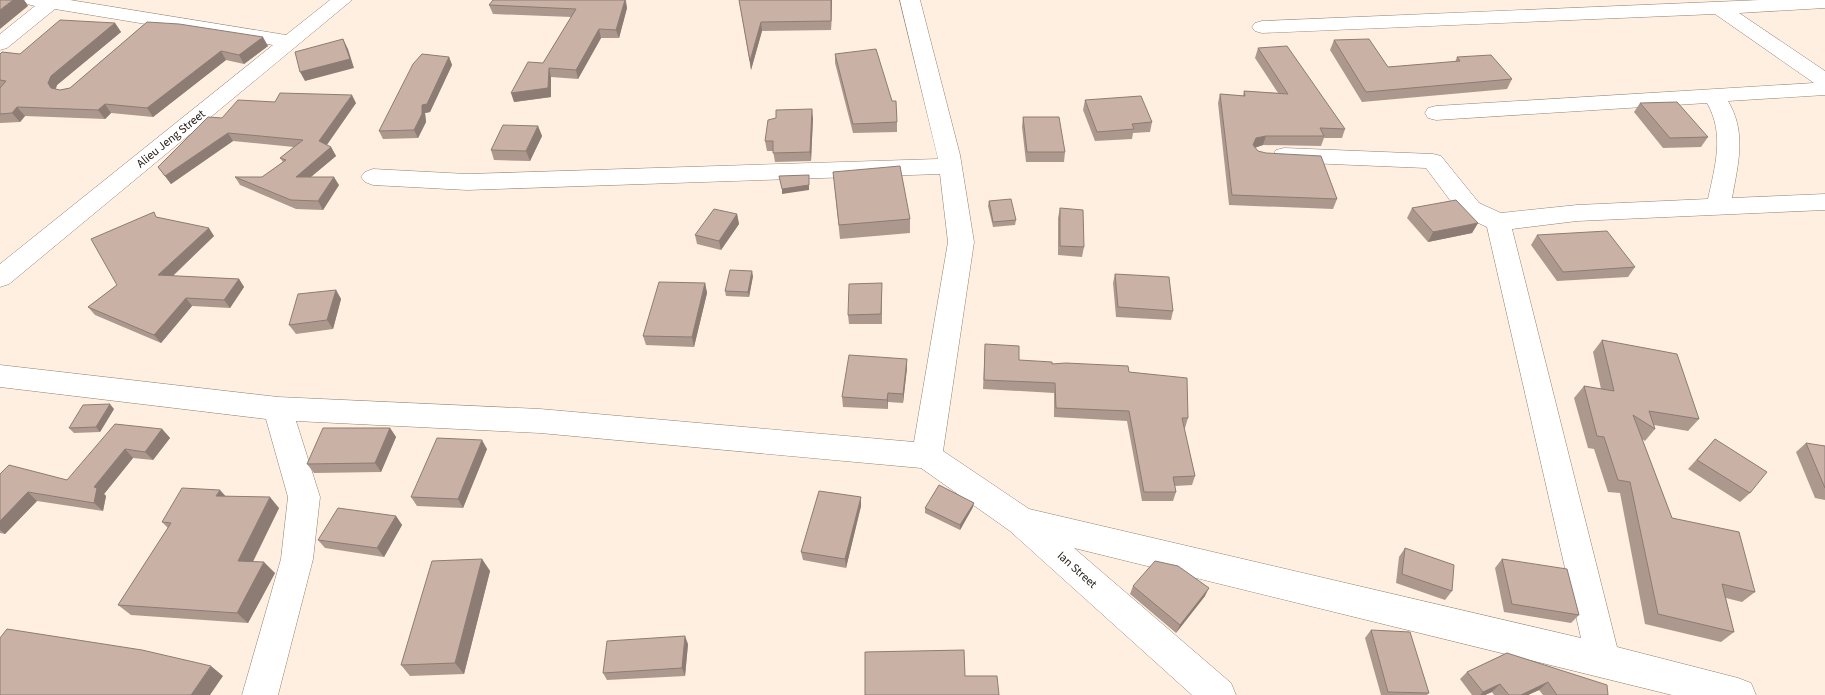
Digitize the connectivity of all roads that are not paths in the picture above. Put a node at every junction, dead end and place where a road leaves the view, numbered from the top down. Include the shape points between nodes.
1 (342, 0) edge
2 (910, 0) edge
3 (43, 1) edge
4 (1825, 2) edge
5 (1718, 8) junction
6 (152, 18) junction
7 (1262, 28) dead end
8 (131, 36) edge
9 (290, 42) junction
10 (0, 44) edge
11 (1825, 81) edge
12 (1825, 88) edge
13 (1713, 95) junction
14 (1436, 113) dead end
15 (1263, 154) edge
16 (950, 166) junction
17 (374, 177) dead end
18 (1825, 202) edge
19 (1718, 208) junction
20 (1498, 222) junction
21 (0, 278) edge
22 (0, 376) edge
23 (278, 408) junction
24 (928, 456) junction
25 (1021, 521) junction
26 (1603, 660) junction
27 (260, 695) edge
28 (1218, 695) edge
29 (1738, 695) edge

1 - 9 street, Alieu Jeng Street
2 - 16 street
3 - 6 street
3 - 10 street
4 - 5 street
5 - 7 street
5 - 11 street
6 - 8 street
6 - 9 street
9 - 21 street, Alieu Jeng Street
12 - 13 street
13 - 14 street
13 - 19 street via 1723,110 1731,137
15 - 20 street via 1432,161 1470,210
16 - 17 street via 467,182
16 - 24 street via 960,242
18 - 19 street
19 - 20 street via 1577,214
20 - 26 street
22 - 23 street
23 - 24 street via 540,421
23 - 27 street via 304,497 297,559
24 - 25 street, Ian Street
25 - 26 street
25 - 28 street, Ian Street
26 - 29 street

